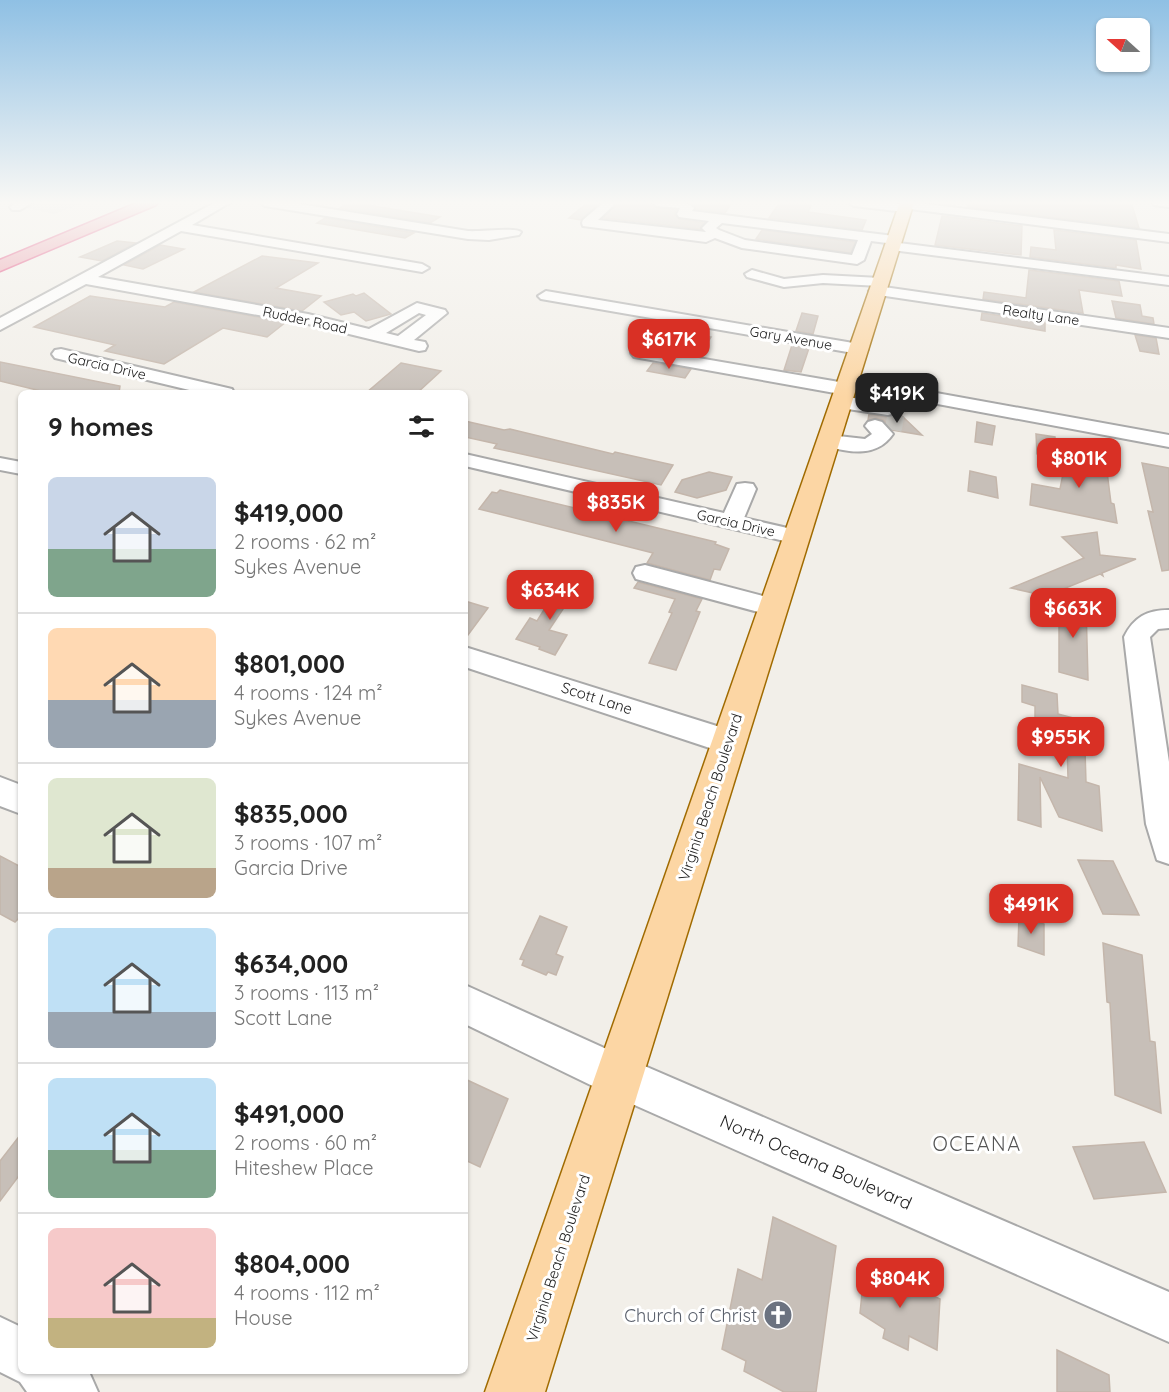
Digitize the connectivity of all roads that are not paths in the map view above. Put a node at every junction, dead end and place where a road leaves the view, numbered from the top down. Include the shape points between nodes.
1 (106, 267) edge
2 (414, 267) edge
3 (885, 267) edge
4 (1067, 267) edge
5 (422, 268) dead end
6 (752, 274) dead end
7 (84, 279) junction
8 (1169, 281) edge
9 (879, 286) junction
10 (546, 296) dead end
11 (0, 325) edge
12 (1169, 333) edge
13 (370, 334) junction
14 (400, 342) junction
15 (419, 346) dead end
16 (858, 349) junction
17 (640, 353) dead end
18 (61, 354) dead end
19 (212, 390) edge
20 (893, 390) junction
21 (845, 391) junction
22 (886, 421) junction
23 (829, 441) junction
24 (1169, 441) edge
25 (0, 464) edge
26 (469, 466) edge
27 (18, 467) edge
28 (746, 489) dead end
29 (731, 522) junction
30 (797, 537) junction
31 (645, 573) dead end
32 (773, 607) junction
33 (1169, 619) edge
34 (468, 658) edge
35 (728, 742) junction
36 (0, 791) edge
37 (18, 799) edge
38 (1169, 849) edge
39 (468, 1006) edge
40 (618, 1076) junction
41 (1169, 1317) edge
42 (0, 1342) edge
43 (18, 1355) edge
44 (45, 1374) edge
45 (72, 1392) edge
46 (514, 1392) edge

1 - 7 street
2 - 5 street
3 - 9 main road, Virginia Beach Boulevard
4 - 8 street
6 - 9 street, Realty Lane via 784,283 823,279
7 - 11 street
7 - 13 street, Rudder Road via 308,319
9 - 12 street, Realty Lane
9 - 16 main road, Virginia Beach Boulevard
10 - 16 street, Gary Avenue
13 - 14 street, Rudder Road
13 - 14 street via 417,308 439,313
14 - 15 street, Rudder Road
16 - 21 main road, Virginia Beach Boulevard
17 - 21 street
18 - 19 street, Garcia Drive
20 - 21 street
20 - 22 street
20 - 24 street
21 - 22 street
21 - 23 main road, Virginia Beach Boulevard
22 - 23 street via 877,442 866,446
23 - 30 main road, Virginia Beach Boulevard
25 - 27 street
26 - 29 street, Garcia Drive
28 - 29 street
29 - 30 street, Garcia Drive
30 - 32 main road, Virginia Beach Boulevard
31 - 32 street
32 - 35 main road, Virginia Beach Boulevard
33 - 38 street via 1149,622 1141,627 1137,637 1162,824
34 - 35 street, Scott Lane
35 - 40 main road, Virginia Beach Boulevard
36 - 37 street
39 - 40 street, North Oceana Boulevard
40 - 41 street, North Oceana Boulevard
40 - 46 main road, Virginia Beach Boulevard
42 - 43 street
44 - 45 street

